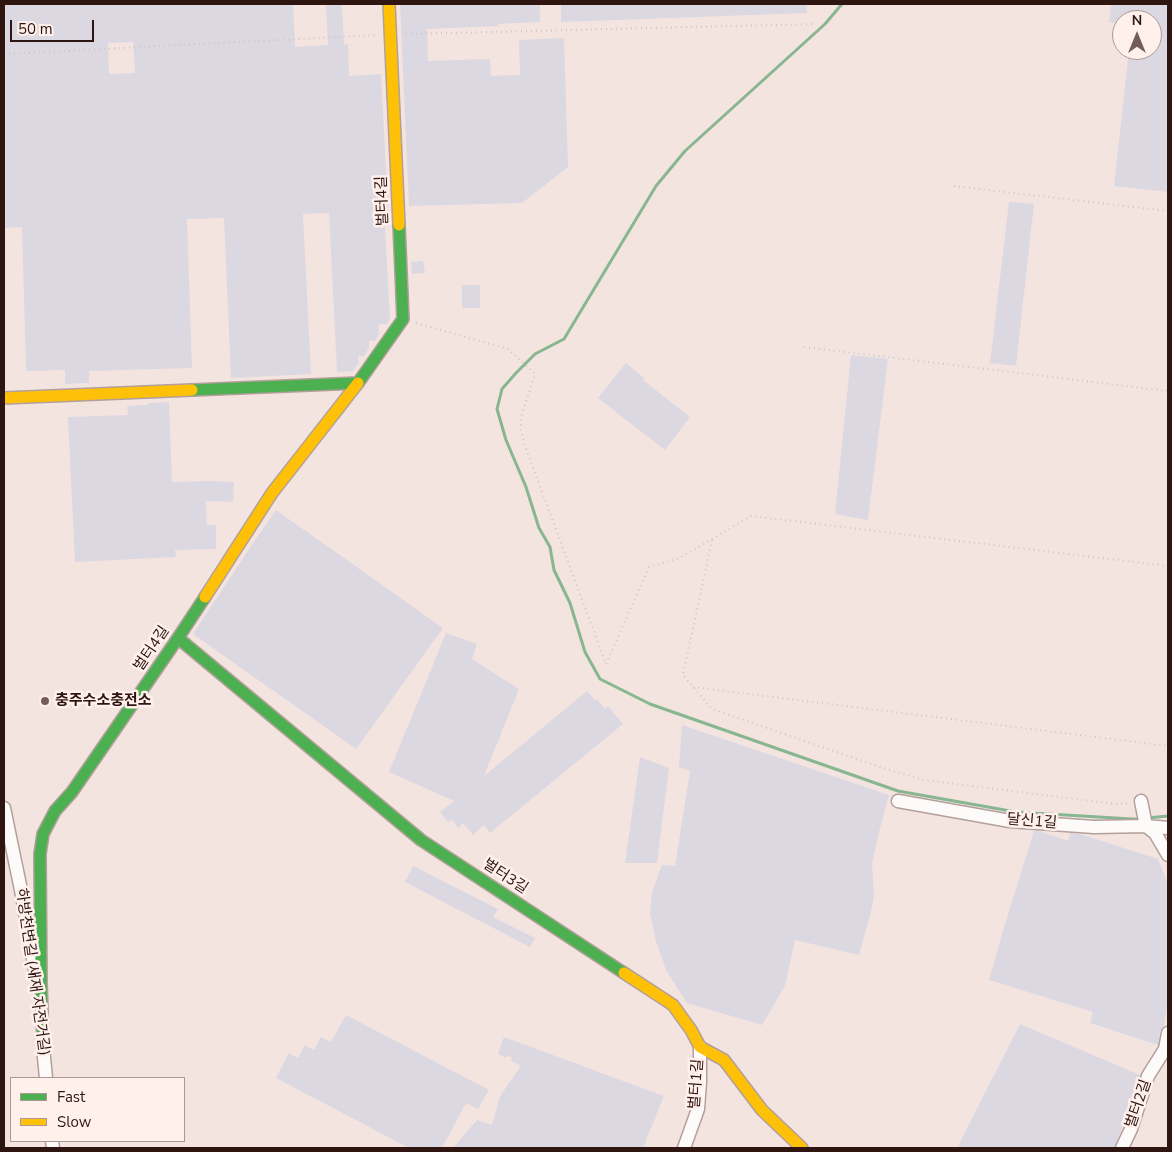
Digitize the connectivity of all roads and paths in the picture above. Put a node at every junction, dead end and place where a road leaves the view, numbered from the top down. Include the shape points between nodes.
1 (389, 4) edge
2 (813, 24) dead end
3 (391, 34) junction
4 (4, 54) edge
5 (954, 186) dead end
6 (1168, 211) edge
7 (403, 319) junction
8 (804, 347) dead end
9 (358, 383) junction
10 (1168, 391) edge
11 (4, 398) edge
12 (712, 539) junction
13 (1168, 566) edge
14 (178, 638) junction
15 (693, 687) junction
16 (1168, 746) edge
17 (898, 801) dead end
18 (1140, 802) joint
19 (4, 808) edge
20 (1146, 826) junction
21 (1168, 828) edge
22 (1168, 855) edge
23 (1168, 1033) edge
24 (43, 1045) junction
25 (700, 1047) junction
26 (46, 1077) edge
27 (684, 1148) edge
28 (802, 1148) edge
29 (1122, 1148) edge

1 - 3 street, 벌터4길
2 - 3 path
3 - 4 path
3 - 7 street, 벌터4길
5 - 6 path
7 - 9 street, 벌터4길
7 - 12 path via 508,349 535,374 521,417 521,430 606,664 649,567 680,558
8 - 10 path
9 - 11 street
9 - 14 street, 벌터4길 via 272,493
12 - 13 path via 751,516
12 - 15 path via 683,675
14 - 24 street, 벌터4길 via 72,792 55,810 43,834 40,902
14 - 25 street, 벌터3길 via 421,840 673,1005
15 - 16 path
15 - 18 path via 712,709 924,780 1115,804
17 - 20 street, 달신1길 via 1010,821 1094,827
18 - 20 street
19 - 24 street, 하방천변길 (새재 자전거길) via 34,963
20 - 21 street, 달신1길
20 - 22 street via 1155,833
23 - 29 street, 벌터2길 via 1165,1049 1148,1076
24 - 26 street, 하방천변길 (새재 자전거길)
25 - 27 street, 벌터1길 via 698,1108
25 - 28 street via 724,1060 762,1110

